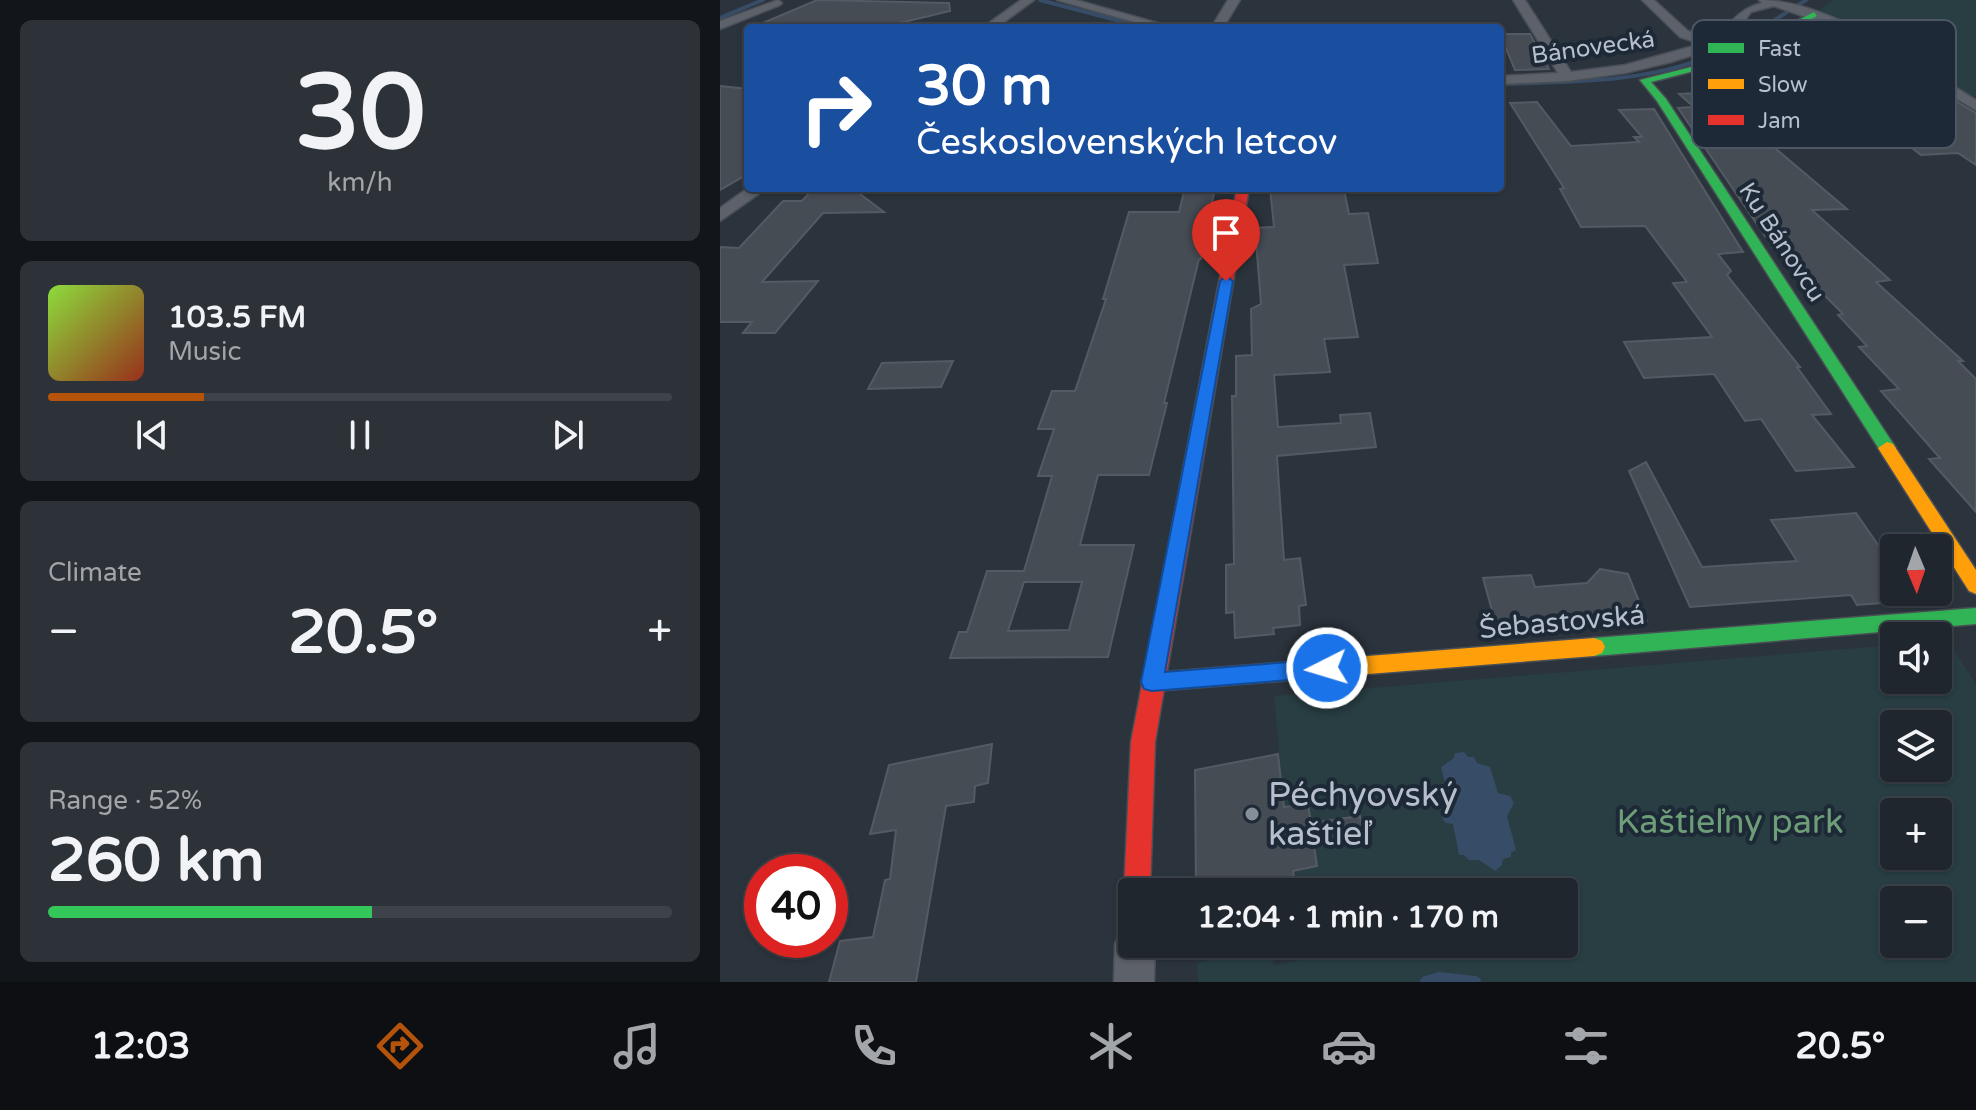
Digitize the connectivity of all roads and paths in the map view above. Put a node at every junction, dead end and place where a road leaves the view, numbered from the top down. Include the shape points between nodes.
1 (1028, 0) edge
2 (1063, 0) edge
3 (1234, 0) edge
4 (1519, 0) edge
5 (1648, 0) edge
6 (776, 3) dead end
7 (1772, 3) edge
8 (1809, 12) junction
9 (1739, 20) edge
10 (1795, 20) edge
11 (1826, 20) edge
12 (994, 24) edge
13 (1154, 24) edge
14 (1219, 24) edge
15 (720, 25) edge
16 (1692, 37) edge
17 (1692, 49) edge
18 (1692, 71) edge
19 (1567, 77) junction
20 (1504, 80) edge
21 (1956, 94) edge
22 (1976, 106) edge
23 (1692, 147) edge
24 (1693, 148) edge
25 (753, 192) edge
26 (1242, 192) edge
27 (720, 216) edge
28 (1976, 586) edge
29 (1976, 616) edge
30 (1152, 682) junction
31 (1138, 878) edge
32 (1135, 958) edge
33 (1134, 982) edge

1 - 12 street
2 - 13 street
3 - 14 street
4 - 19 street
5 - 16 street
6 - 15 street
7 - 8 street, Bánovecká
7 - 9 street, Bánovecká via 1747,10
8 - 10 street, Ku Bánovcu
8 - 11 street, Bánovecká
17 - 19 street, Bánovecká via 1625,69
18 - 23 street, Ku Bánovcu via 1645,80
19 - 20 street, Bánovecká
21 - 22 street, Bánovecká
24 - 28 street, Ku Bánovcu
25 - 27 street
26 - 30 street
29 - 30 street, Šebastovská
30 - 31 street via 1143,742
32 - 33 street

